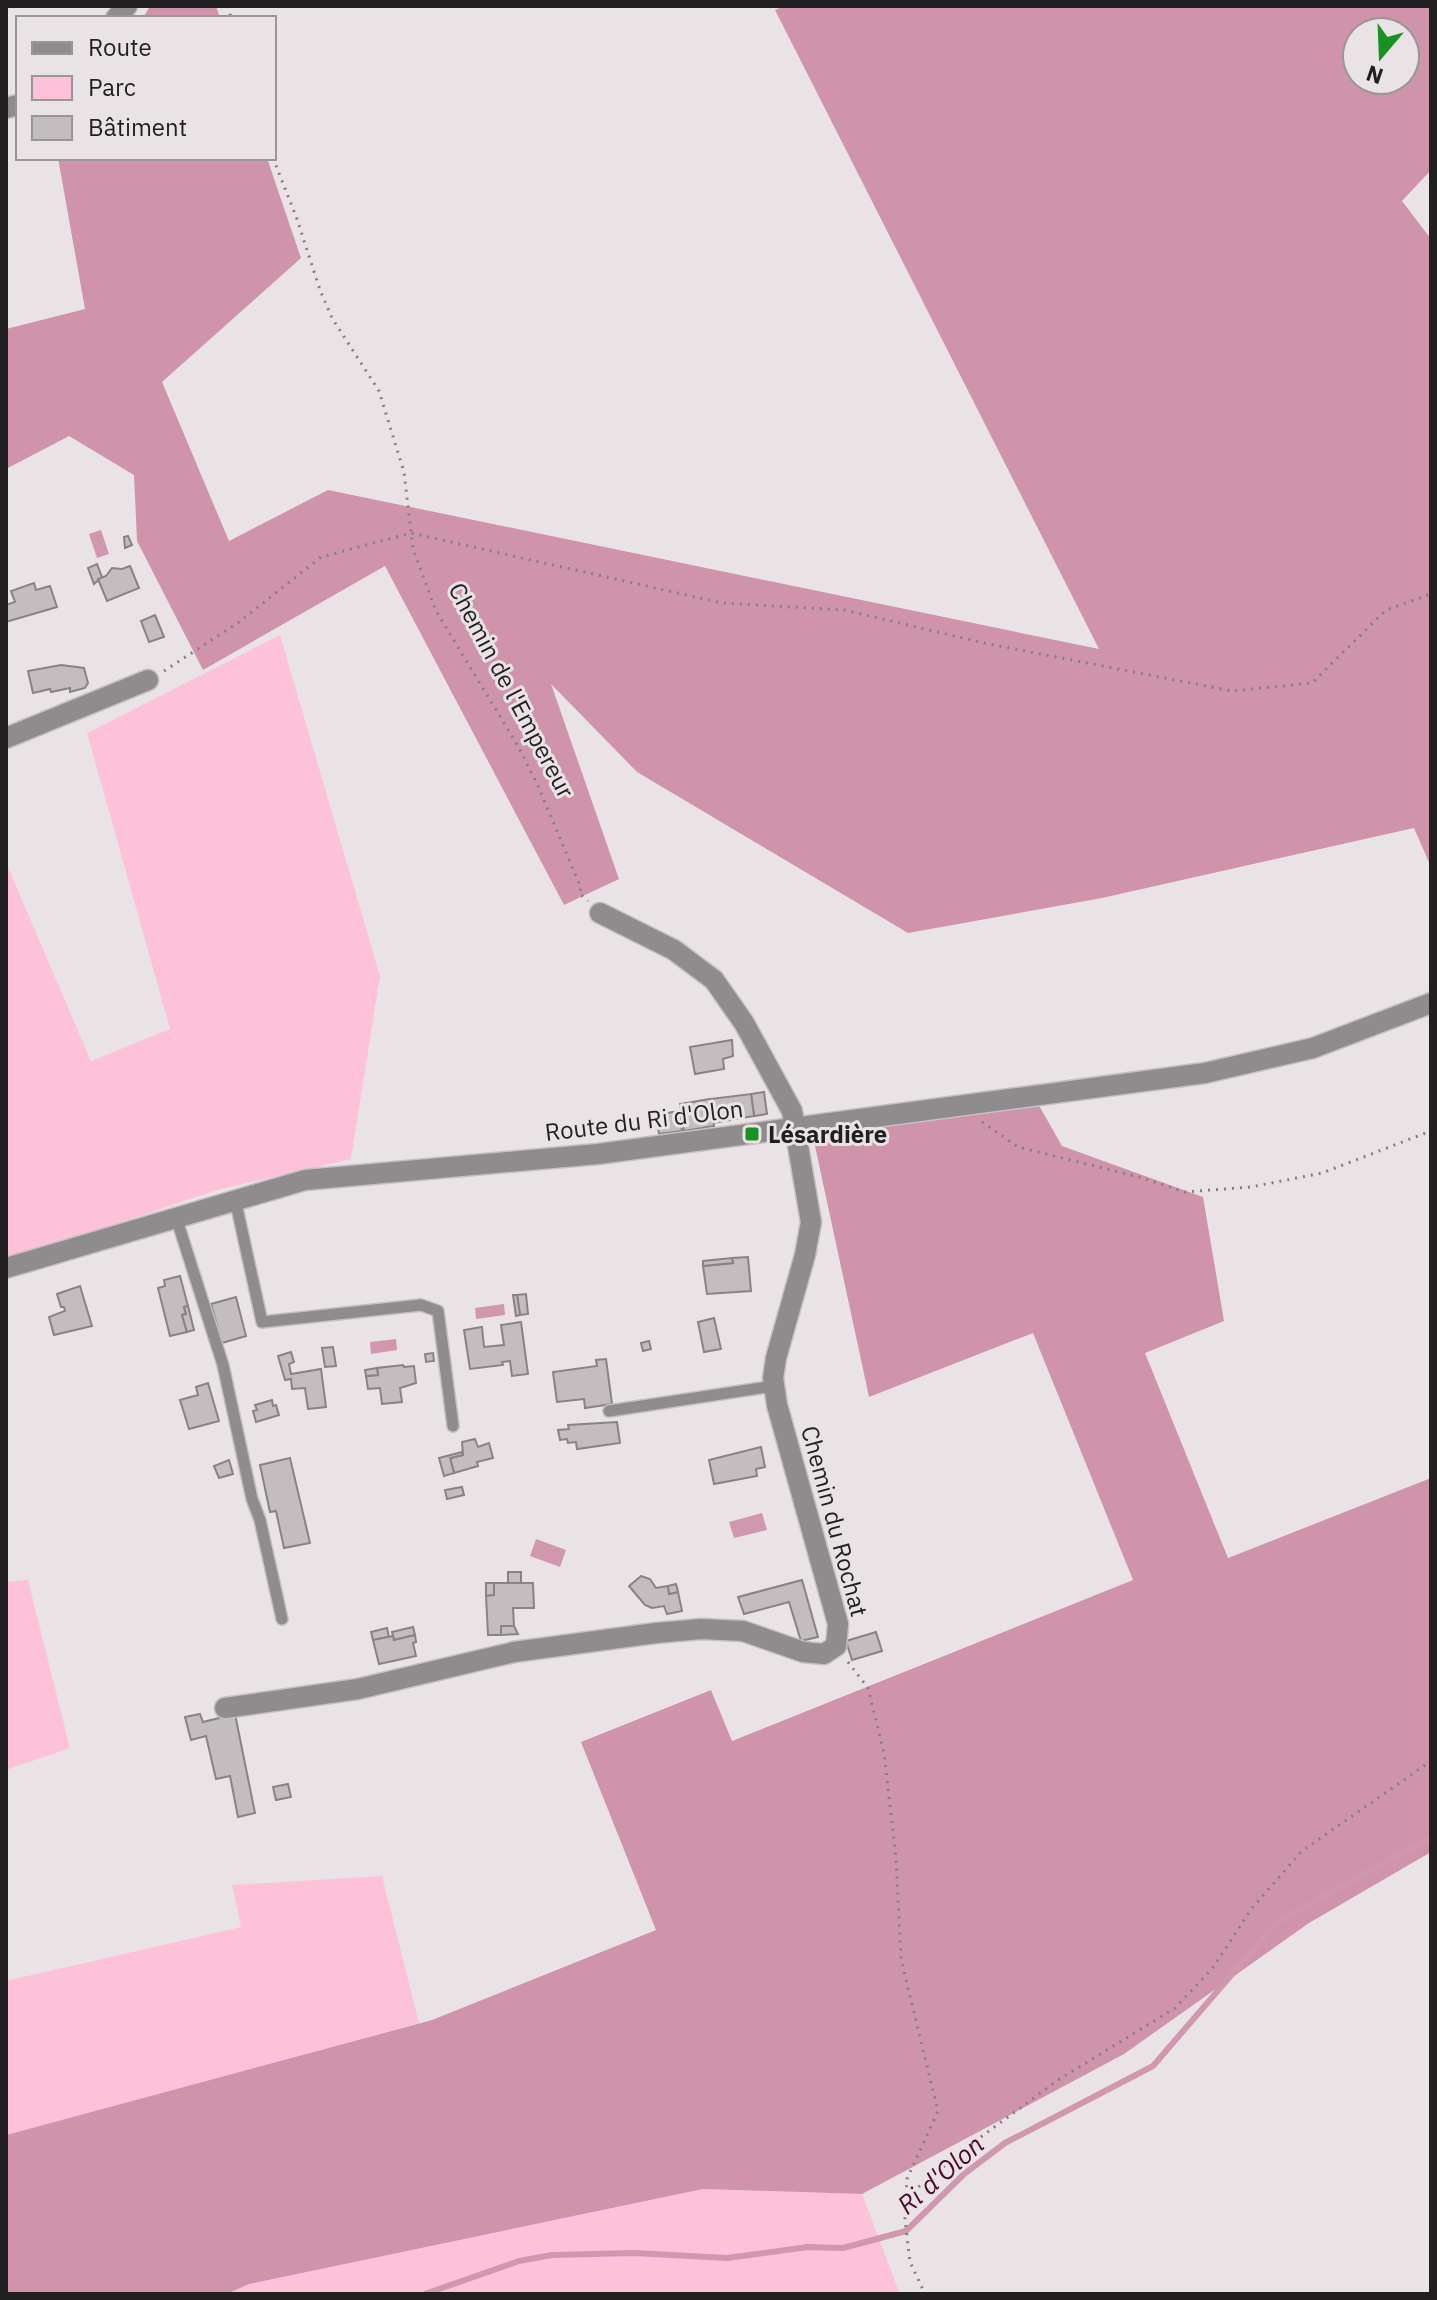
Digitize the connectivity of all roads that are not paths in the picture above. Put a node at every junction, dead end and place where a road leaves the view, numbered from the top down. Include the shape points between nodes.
1 (148, 680) road end
2 (6, 738) edge
3 (600, 913) road end
4 (1431, 1003) edge
5 (794, 1127) junction
6 (235, 1199) junction
7 (176, 1217) junction
8 (6, 1268) edge
9 (774, 1386) junction
10 (609, 1411) dead end
11 (453, 1426) dead end
12 (282, 1619) dead end
13 (225, 1708) dead end

1 - 2 street
3 - 5 street via 674,950 714,980 792,1111
4 - 5 street, Route du Ri d'Olon via 1313,1048 1205,1073
5 - 6 street, Route du Ri d'Olon via 598,1154 305,1180
5 - 9 street, Chemin du Rochat via 811,1222 776,1358
6 - 7 street, Route du Ri d'Olon
6 - 11 lane via 262,1322 421,1305 438,1311
7 - 8 street, Route du Ri d'Olon
7 - 12 lane via 223,1365
9 - 10 lane
9 - 13 street, Chemin du Rochat via 838,1624 836,1646 824,1654 743,1631 656,1633 514,1652 358,1689

